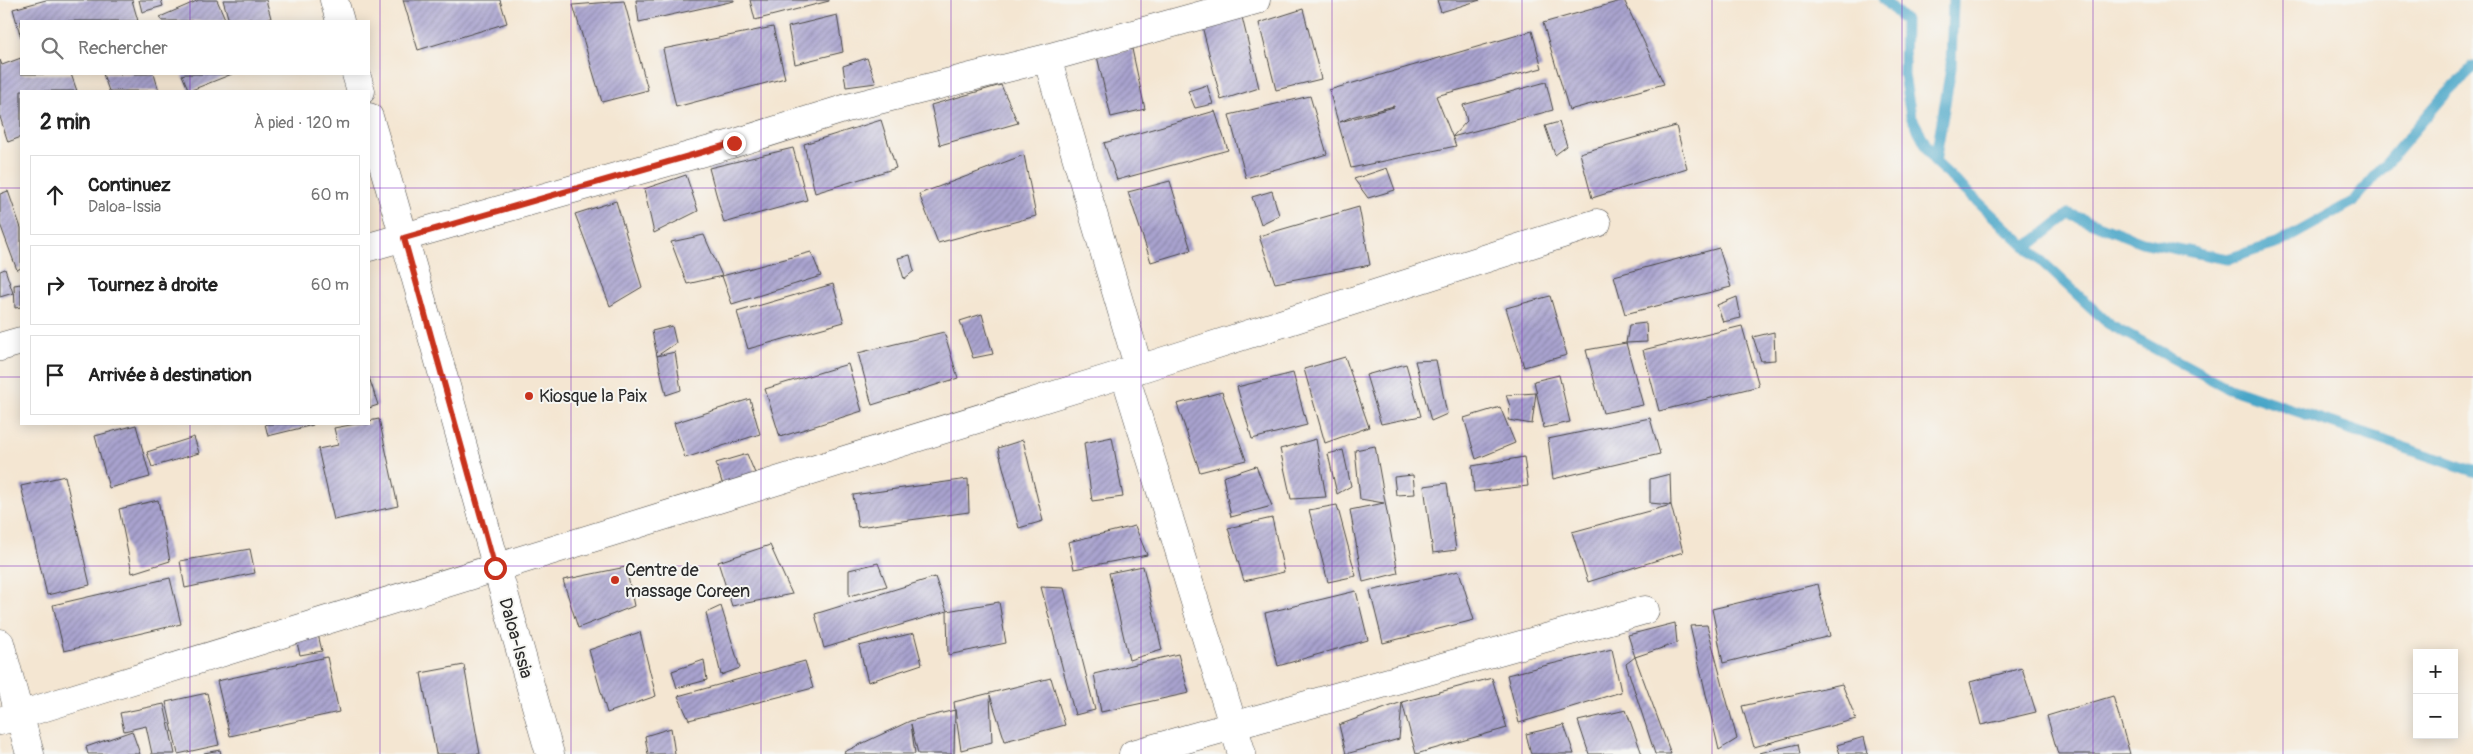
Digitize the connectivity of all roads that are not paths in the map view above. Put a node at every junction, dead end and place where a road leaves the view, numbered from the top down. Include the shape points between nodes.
1 (334, 0) edge
2 (1256, 0) edge
3 (340, 20) edge
4 (1047, 58) junction
5 (356, 75) edge
6 (361, 90) edge
7 (370, 121) edge
8 (1597, 222) dead end
9 (404, 238) junction
10 (370, 247) edge
11 (20, 341) edge
12 (0, 347) edge
13 (1132, 371) junction
14 (495, 568) junction
15 (1645, 610) dead end
16 (0, 642) edge
17 (10, 718) edge
18 (1233, 724) junction
19 (30, 754) edge
20 (550, 754) edge
21 (1133, 754) edge
22 (1242, 754) edge

1 - 3 street
2 - 4 street
4 - 9 street via 847,108
4 - 13 street
5 - 6 street
7 - 9 street, Daloa-Issia
8 - 13 street
9 - 10 street
9 - 14 street, Daloa-Issia
11 - 12 street
13 - 14 street
13 - 18 street
14 - 17 street
14 - 20 street, Daloa-Issia
15 - 18 street
16 - 17 street
17 - 19 street
18 - 21 street
18 - 22 street

